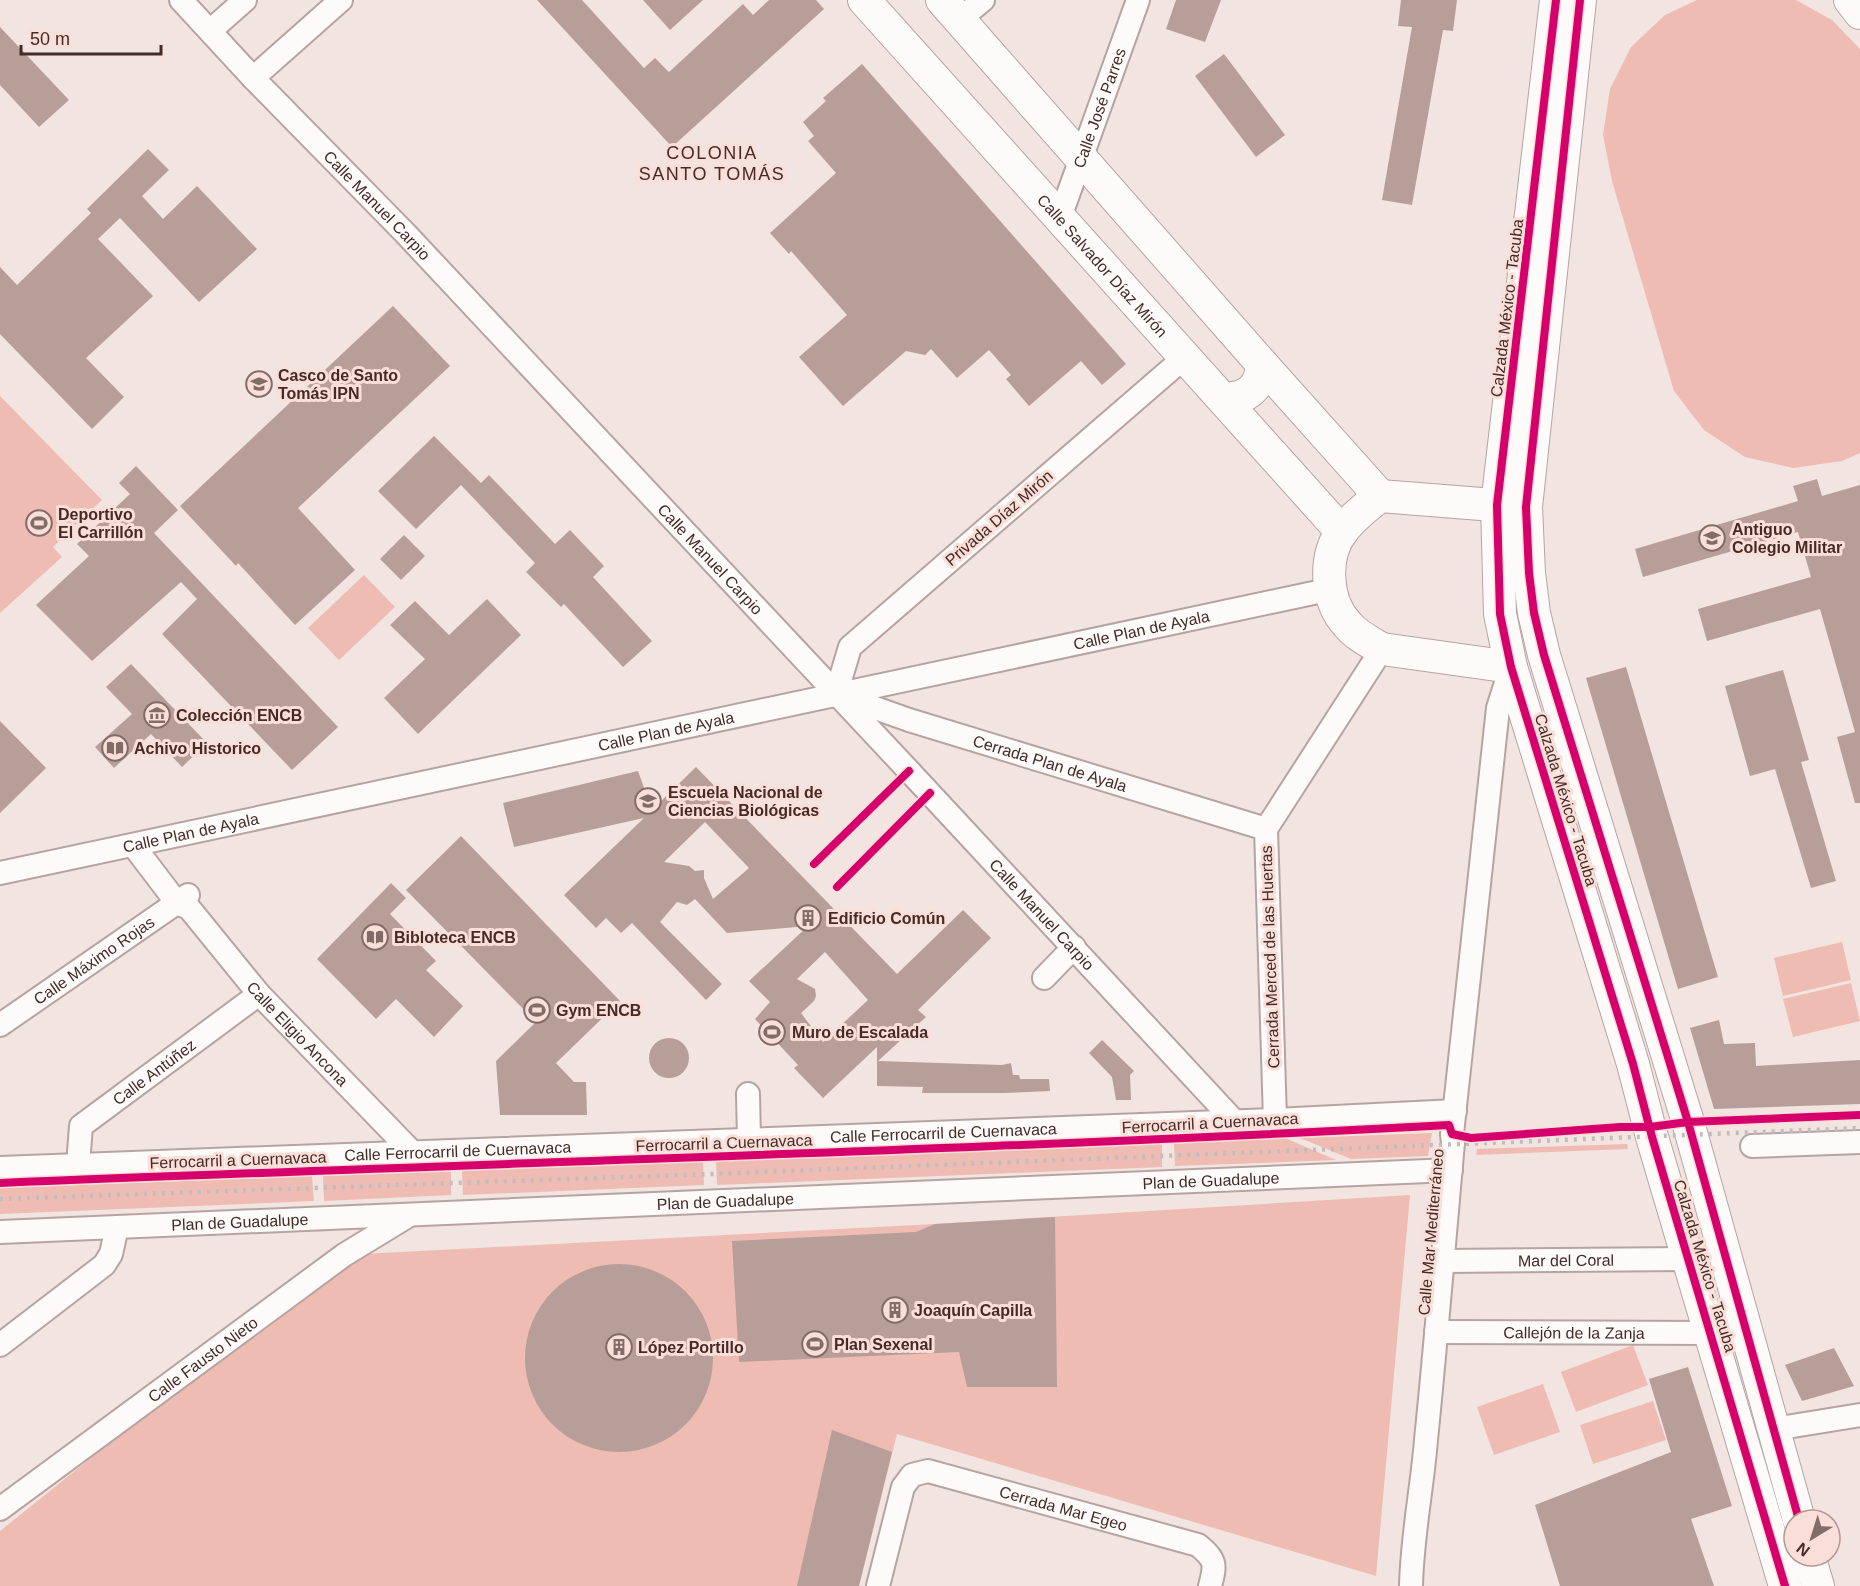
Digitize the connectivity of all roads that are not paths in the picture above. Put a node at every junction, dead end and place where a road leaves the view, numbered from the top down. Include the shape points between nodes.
1 (181, 0) edge
2 (245, 0) edge
3 (341, 0) edge
4 (864, 0) edge
5 (1138, 0) edge
6 (1556, 0) edge
7 (1580, 0) edge
8 (1850, 0) edge
9 (961, 6) edge
10 (1860, 13) edge
11 (210, 31) junction
12 (253, 78) junction
13 (1082, 160) junction
14 (1060, 217) junction
15 (1185, 357) junction
16 (1262, 364) junction
17 (1223, 398) junction
18 (1380, 496) junction
19 (1512, 506) junction
20 (1341, 532) junction
21 (1332, 589) junction
22 (1382, 648) junction
23 (1511, 667) junction
24 (836, 694) junction
25 (1266, 829) junction
26 (141, 843) junction
27 (0, 873) edge
28 (185, 902) junction
29 (1074, 947) junction
30 (1044, 978) dead end
31 (260, 994) junction
32 (0, 1025) edge
33 (1670, 1063) junction
34 (1633, 1064) junction
35 (748, 1094) dead end
36 (1455, 1111) junction
37 (1275, 1120) junction
38 (1235, 1122) junction
39 (749, 1140) junction
40 (1860, 1142) edge
41 (1752, 1146) dead end
42 (413, 1153) junction
43 (78, 1165) junction
44 (0, 1168) edge
45 (1451, 1170) junction
46 (1708, 1196) junction
47 (1674, 1206) junction
48 (410, 1215) junction
49 (117, 1227) junction
50 (0, 1232) edge
51 (1690, 1259) junction
52 (1443, 1261) junction
53 (1436, 1332) junction
54 (1712, 1333) junction
55 (0, 1345) edge
56 (1860, 1415) edge
57 (1774, 1429) junction
58 (1796, 1508) edge
59 (0, 1509) edge
60 (1813, 1568) edge
61 (1212, 1578) edge
62 (878, 1586) edge
63 (1412, 1586) edge
64 (1785, 1586) edge
65 (1818, 1586) edge

1 - 11 street, Calle Manuel Carpio
2 - 11 street
3 - 12 street
4 - 14 main road, Calle Salvador Díaz Mirón
5 - 13 street, Calle José Parres
6 - 19 main road, Calzada México - Tacuba
7 - 19 main road, Calzada México - Tacuba
8 - 10 main road
9 - 13 main road
11 - 12 street, Calle Manuel Carpio
12 - 24 street, Calle Manuel Carpio via 405,234
13 - 14 street, Calle José Parres
13 - 16 main road
14 - 15 main road, Calle Salvador Díaz Mirón
15 - 17 main road, Calle Salvador Díaz Mirón
15 - 24 street, Privada Díaz Mirón via 850,647
16 - 17 main road via 1262,374 1251,391 1243,397
16 - 18 main road
17 - 20 main road, Calle Salvador Díaz Mirón
18 - 19 main road
18 - 20 main road
19 - 23 main road, Calzada México - Tacuba via 1500,614
19 - 33 main road, Calzada México - Tacuba via 1544,655
20 - 21 main road via 1329,567
21 - 22 main road via 1335,609 1349,627
21 - 24 street, Calle Plan de Ayala
22 - 23 main road
22 - 25 street, Cerrada Merced de las Huertas
23 - 34 main road, Calzada México - Tacuba
23 - 36 street, Calle Mar Mediterráneo via 1498,708
24 - 25 street, Cerrada Plan de Ayala
24 - 26 street, Calle Plan de Ayala
24 - 29 street, Calle Manuel Carpio
25 - 37 street, Cerrada Merced de las Huertas
26 - 27 street, Calle Plan de Ayala
26 - 28 street, Calle Eligio Ancona
28 - 31 street, Calle Eligio Ancona
28 - 32 street, Calle Máximo Rojas
29 - 30 street
29 - 38 street, Calle Manuel Carpio
31 - 42 street, Calle Eligio Ancona
31 - 43 street, Calle Antúñez via 81,1126
33 - 34 main road via 1668,1072 1654,1080 1641,1076
33 - 46 main road, Calzada México - Tacuba
34 - 47 main road, Calzada México - Tacuba
35 - 39 street
36 - 37 street, Calle Ferrocarril de Cuernavaca
36 - 45 street, Calle Mar Mediterráneo
37 - 38 street, Calle Ferrocarril de Cuernavaca
38 - 39 street, Calle Ferrocarril de Cuernavaca
39 - 42 street, Calle Ferrocarril de Cuernavaca
40 - 41 street
42 - 43 street, Calle Ferrocarril de Cuernavaca
43 - 44 street, Calle Ferrocarril de Cuernavaca
45 - 48 street, Plan de Guadalupe
45 - 52 street, Calle Mar Mediterráneo
46 - 47 main road via 1700,1188 1683,1188 1678,1191
46 - 57 main road, Calzada México - Tacuba
47 - 51 main road, Calzada México - Tacuba
48 - 49 street, Plan de Guadalupe
48 - 59 street, Calle Fausto Nieto via 344,1255
49 - 50 street, Plan de Guadalupe
49 - 55 street via 111,1254 104,1265
51 - 52 street, Mar del Coral
51 - 54 main road, Calzada México - Tacuba
52 - 53 street, Calle Mar Mediterráneo
53 - 54 street, Callejón de la Zanja
53 - 63 street, Calle Mar Mediterráneo
54 - 64 main road, Calzada México - Tacuba
56 - 57 street
57 - 58 main road, Calzada México - Tacuba
60 - 65 main road
61 - 62 street, Cerrada Mar Egeo via 1211,1555 1198,1545 928,1471 912,1475 903,1487

